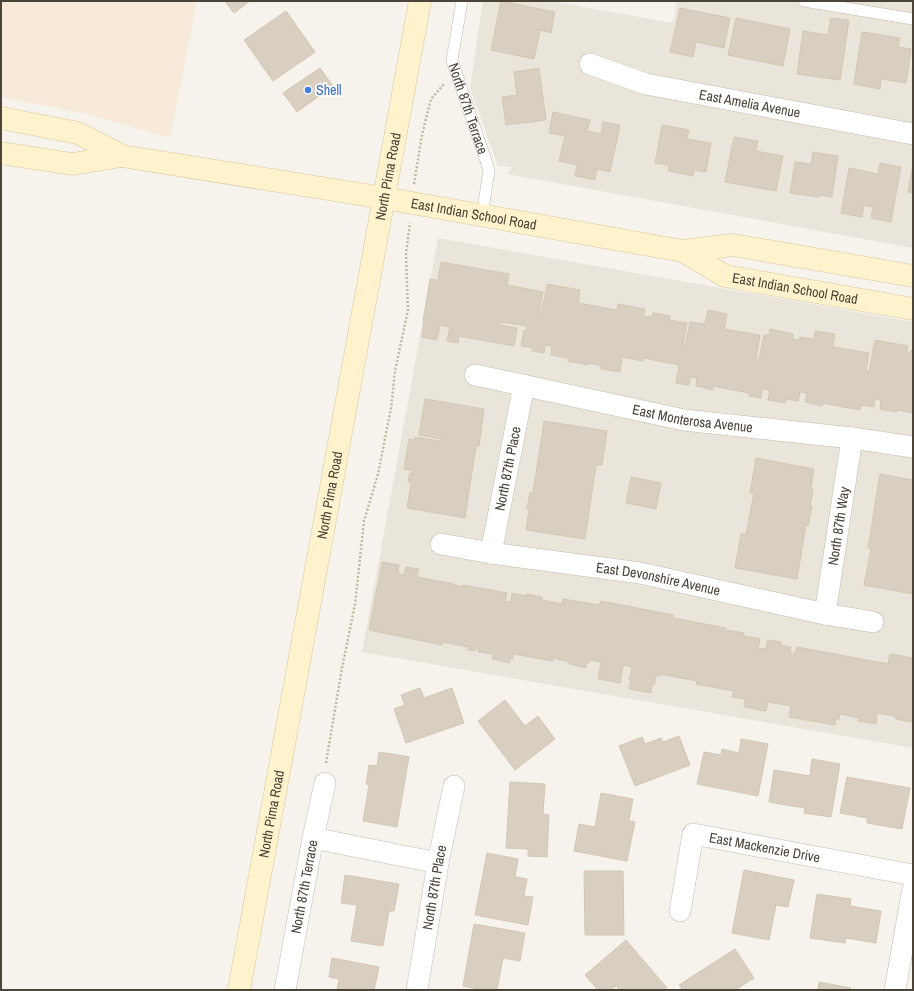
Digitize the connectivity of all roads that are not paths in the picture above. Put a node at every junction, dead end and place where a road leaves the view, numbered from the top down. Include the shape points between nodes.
1 (420, 1) edge
2 (462, 1) edge
3 (804, 1) edge
4 (913, 19) edge
5 (590, 64) dead end
6 (1, 118) edge
7 (913, 134) edge
8 (1, 153) edge
9 (122, 156) junction
10 (384, 198) junction
11 (482, 216) junction
12 (683, 251) junction
13 (913, 276) edge
14 (913, 309) edge
15 (475, 375) dead end
16 (524, 385) junction
17 (852, 438) junction
18 (913, 447) edge
19 (441, 544) dead end
20 (490, 553) junction
21 (826, 614) junction
22 (873, 622) dead end
23 (325, 783) road end
24 (454, 786) dead end
25 (313, 838) junction
26 (438, 863) junction
27 (913, 875) edge
28 (913, 888) edge
29 (680, 911) dead end
30 (238, 990) edge
31 (285, 990) edge
32 (417, 990) edge
33 (895, 990) edge

1 - 10 main road, North Pima Road
2 - 11 lane, North 87th Terrace via 452,60 489,170
3 - 4 lane
5 - 7 street, East Amelia Avenue via 646,84
6 - 9 main road, East Indian School Road via 78,133
8 - 9 main road, East Indian School Road via 72,164
9 - 10 main road, East Indian School Road
10 - 11 main road, East Indian School Road
10 - 30 main road, North Pima Road
11 - 12 main road, East Indian School Road
12 - 13 main road, East Indian School Road via 733,245
12 - 14 main road, East Indian School Road via 725,276
15 - 16 street, East Monterosa Avenue
16 - 17 street, East Monterosa Avenue via 684,420
16 - 20 street, North 87th Place
17 - 18 street, East Monterosa Avenue
17 - 21 street, North 87th Way
19 - 20 street, East Devonshire Avenue
20 - 21 street, East Devonshire Avenue via 640,573
21 - 22 street, East Devonshire Avenue
23 - 25 street, North 87th Terrace
24 - 26 street, North 87th Place
25 - 26 street
25 - 31 street, North 87th Terrace
26 - 32 street, North 87th Place
27 - 29 street, East Mackenzie Drive via 693,834
28 - 33 street

